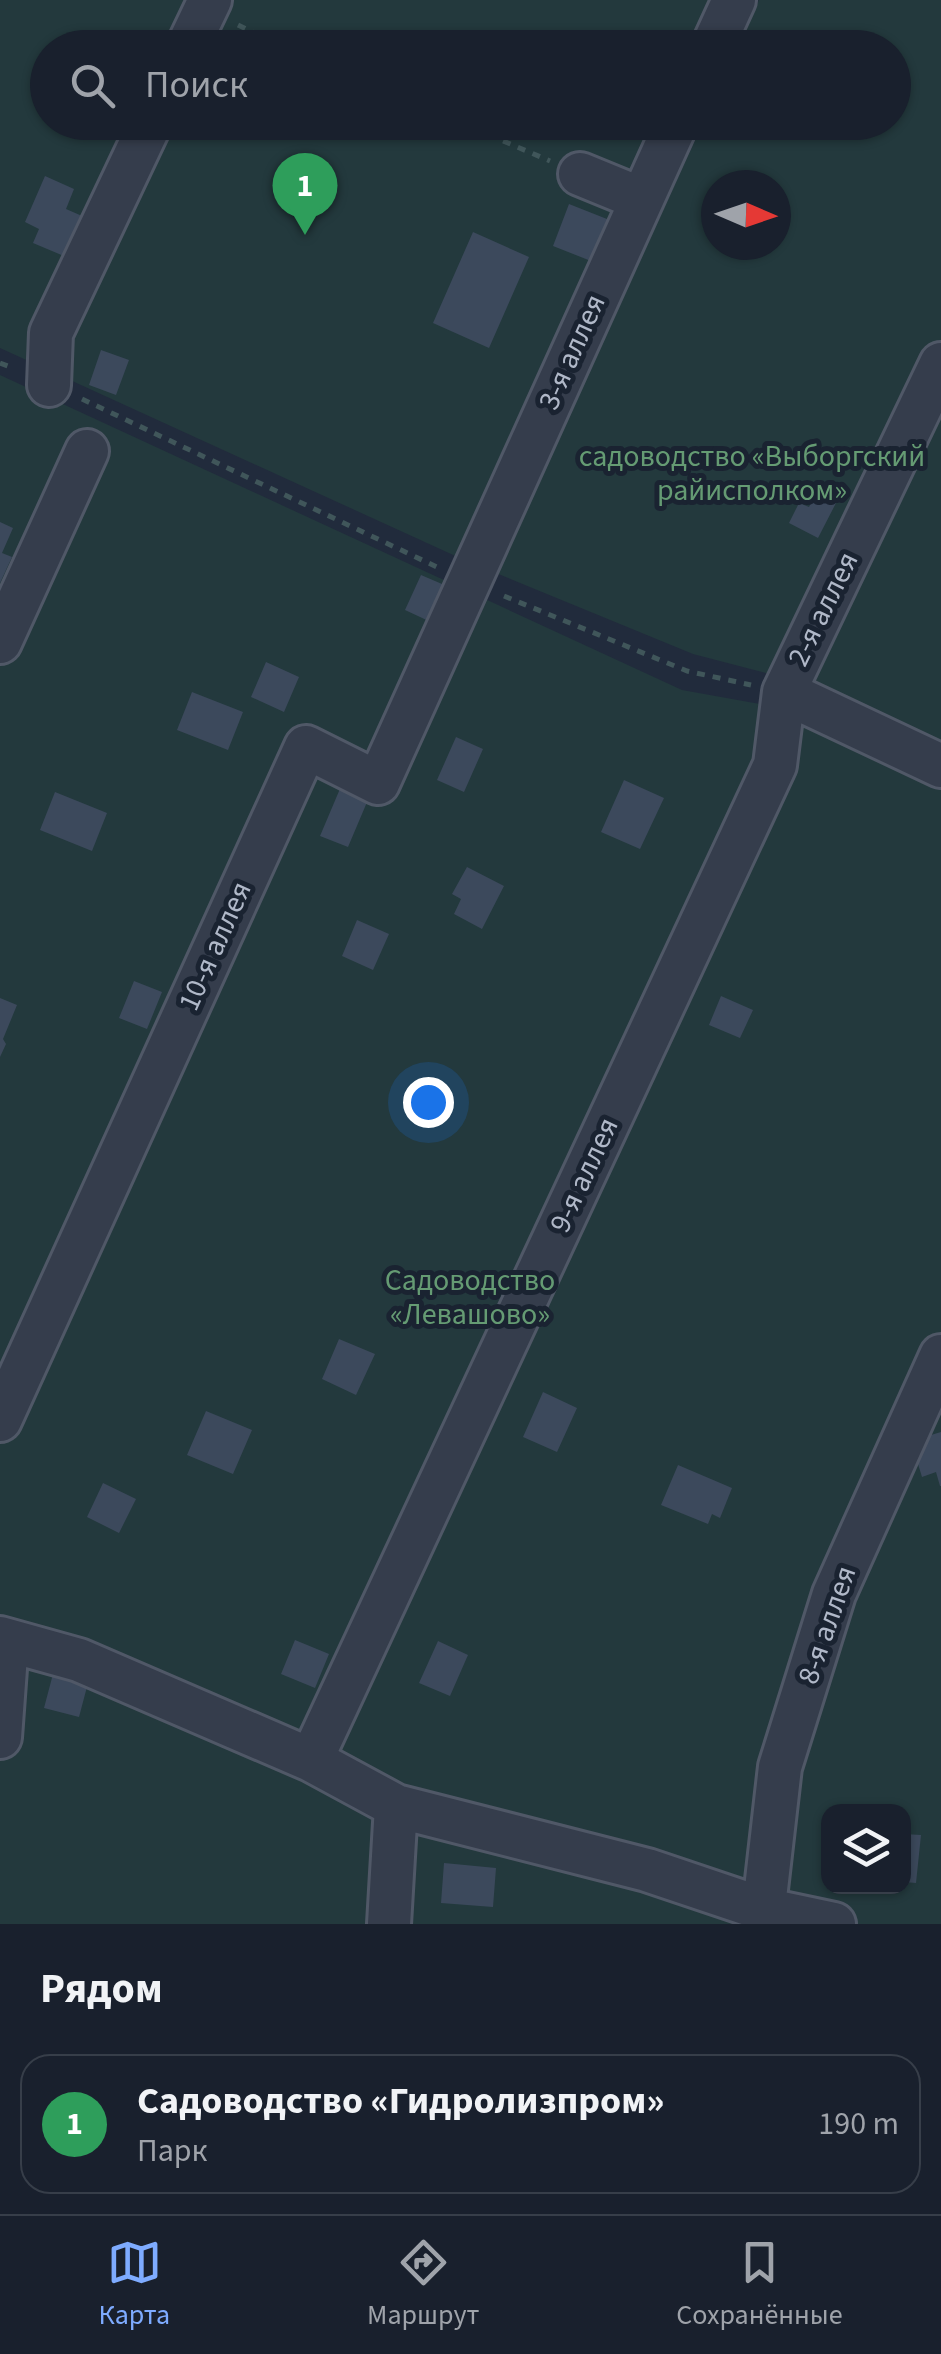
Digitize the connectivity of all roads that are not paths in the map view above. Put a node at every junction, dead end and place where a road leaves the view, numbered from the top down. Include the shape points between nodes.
1 (734, 0) edge
2 (207, 5) edge
3 (195, 30) edge
4 (720, 30) edge
5 (142, 140) edge
6 (669, 140) edge
7 (580, 174) road end
8 (641, 200) junction
9 (941, 364) edge
10 (49, 385) road end
11 (87, 452) dead end
12 (468, 581) joint
13 (0, 642) edge
14 (784, 692) junction
15 (941, 766) edge
16 (941, 1356) edge
17 (0, 1420) edge
18 (4, 1639) edge
19 (0, 1737) edge
20 (311, 1760) junction
21 (396, 1806) junction
22 (763, 1917) edge
23 (389, 1924) edge
24 (834, 1924) edge

1 - 4 street
2 - 3 street
5 - 10 street via 51,333
6 - 8 street, 3-я аллея
7 - 8 street
8 - 12 street, 3-я аллея
9 - 14 street, 2-я аллея
11 - 13 street
12 - 17 street, 10-я аллея via 378,783 306,747
14 - 15 street
14 - 20 street, 9-я аллея via 775,766
16 - 22 street, 8-я аллея via 834,1594 780,1768
18 - 19 street
18 - 20 street via 79,1660
20 - 21 street
21 - 22 street via 646,1870
21 - 23 street
22 - 24 street

